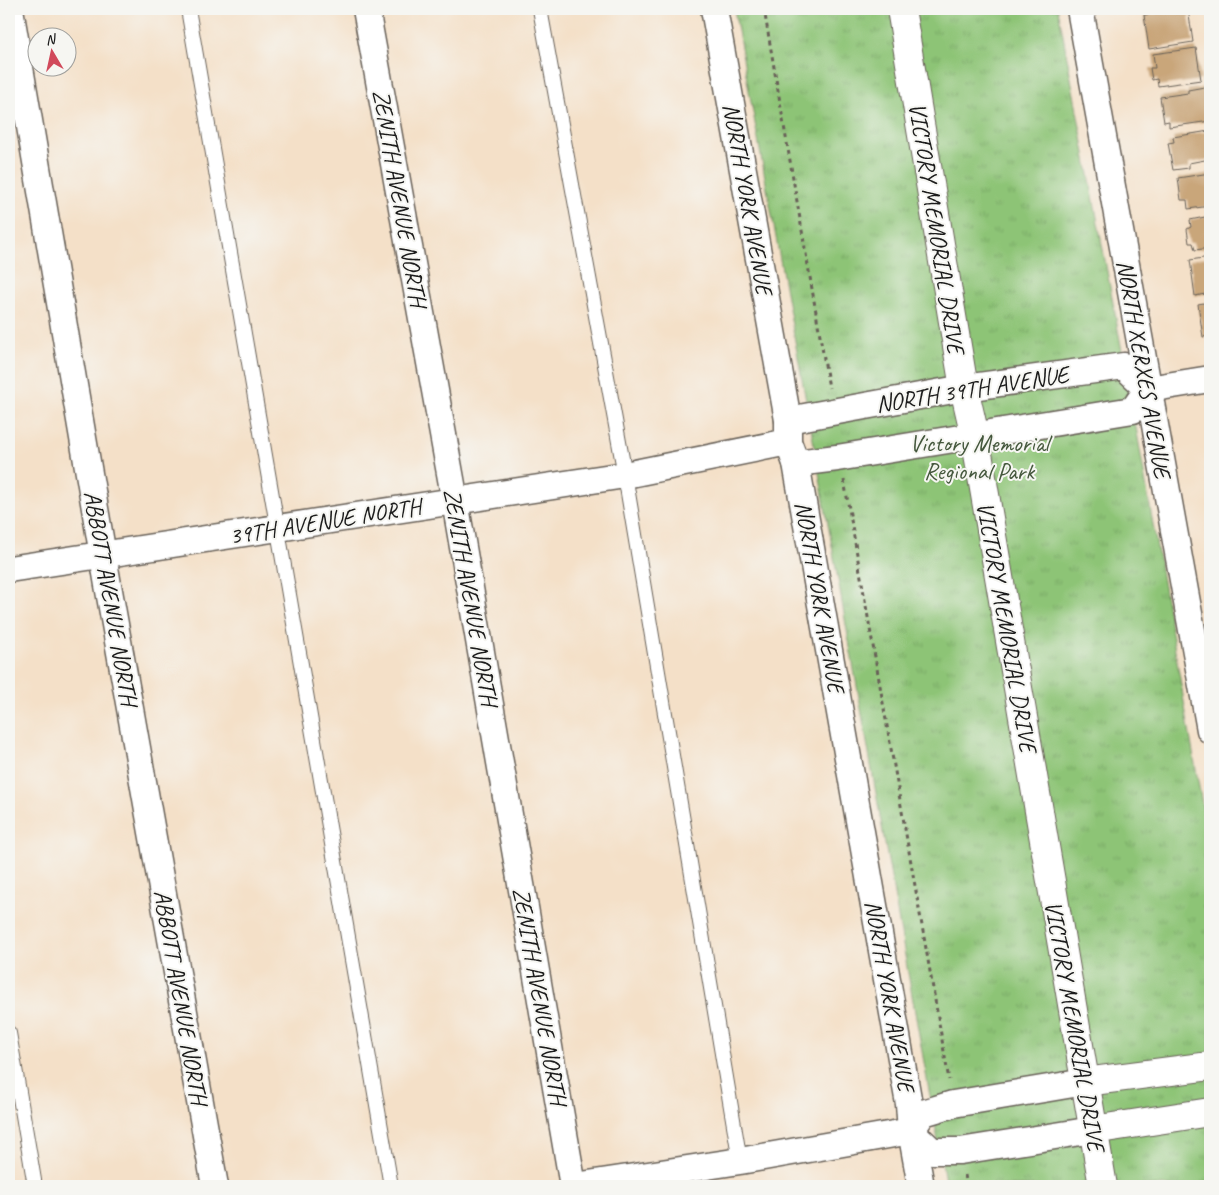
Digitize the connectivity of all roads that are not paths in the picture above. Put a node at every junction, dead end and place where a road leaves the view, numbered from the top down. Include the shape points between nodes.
1 (10, 9) edge
2 (188, 9) edge
3 (366, 9) edge
4 (540, 9) edge
5 (714, 9) edge
6 (901, 9) edge
7 (1080, 9) edge
8 (1210, 379) edge
9 (964, 388) junction
10 (1148, 389) junction
11 (975, 436) junction
12 (791, 442) junction
13 (625, 475) junction
14 (455, 501) junction
15 (278, 528) junction
16 (103, 555) junction
17 (9, 569) edge
18 (1210, 730) edge
19 (9, 1033) edge
20 (1210, 1066) edge
21 (1085, 1082) junction
22 (1210, 1112) edge
23 (912, 1130) junction
24 (1093, 1130) junction
25 (740, 1161) junction
26 (35, 1186) edge
27 (215, 1186) edge
28 (391, 1186) edge
29 (574, 1186) edge
30 (921, 1186) edge
31 (1103, 1186) edge

1 - 16 street, ABBOTT AVENUE NORTH
2 - 15 lane
3 - 14 street, ZENITH AVENUE NORTH
4 - 13 lane
5 - 12 street, NORTH YORK AVENUE
6 - 9 street, VICTORY MEMORIAL DRIVE
7 - 10 street, NORTH XERXES AVENUE
8 - 10 street
9 - 10 street, NORTH 39TH AVENUE via 1124,366
9 - 11 street, VICTORY MEMORIAL DRIVE
9 - 12 street, NORTH 39TH AVENUE
10 - 11 street, NORTH 39TH AVENUE via 1133,410
10 - 18 street, NORTH XERXES AVENUE
11 - 12 street, NORTH 39TH AVENUE
11 - 21 street, VICTORY MEMORIAL DRIVE
12 - 13 street, 39TH AVENUE NORTH
12 - 23 street, NORTH YORK AVENUE via 910,1104
13 - 14 street, 39TH AVENUE NORTH
13 - 25 lane
14 - 15 street, 39TH AVENUE NORTH
14 - 29 street, ZENITH AVENUE NORTH
15 - 16 street, 39TH AVENUE NORTH
15 - 28 lane
16 - 17 street, 39TH AVENUE NORTH
16 - 27 street, ABBOTT AVENUE NORTH
19 - 26 lane
20 - 21 street
21 - 23 street via 953,1104 923,1113
21 - 24 street, VICTORY MEMORIAL DRIVE
22 - 24 street
23 - 24 street via 932,1151 960,1152
23 - 25 street
23 - 30 street, NORTH YORK AVENUE
24 - 31 street, VICTORY MEMORIAL DRIVE
25 - 29 street

